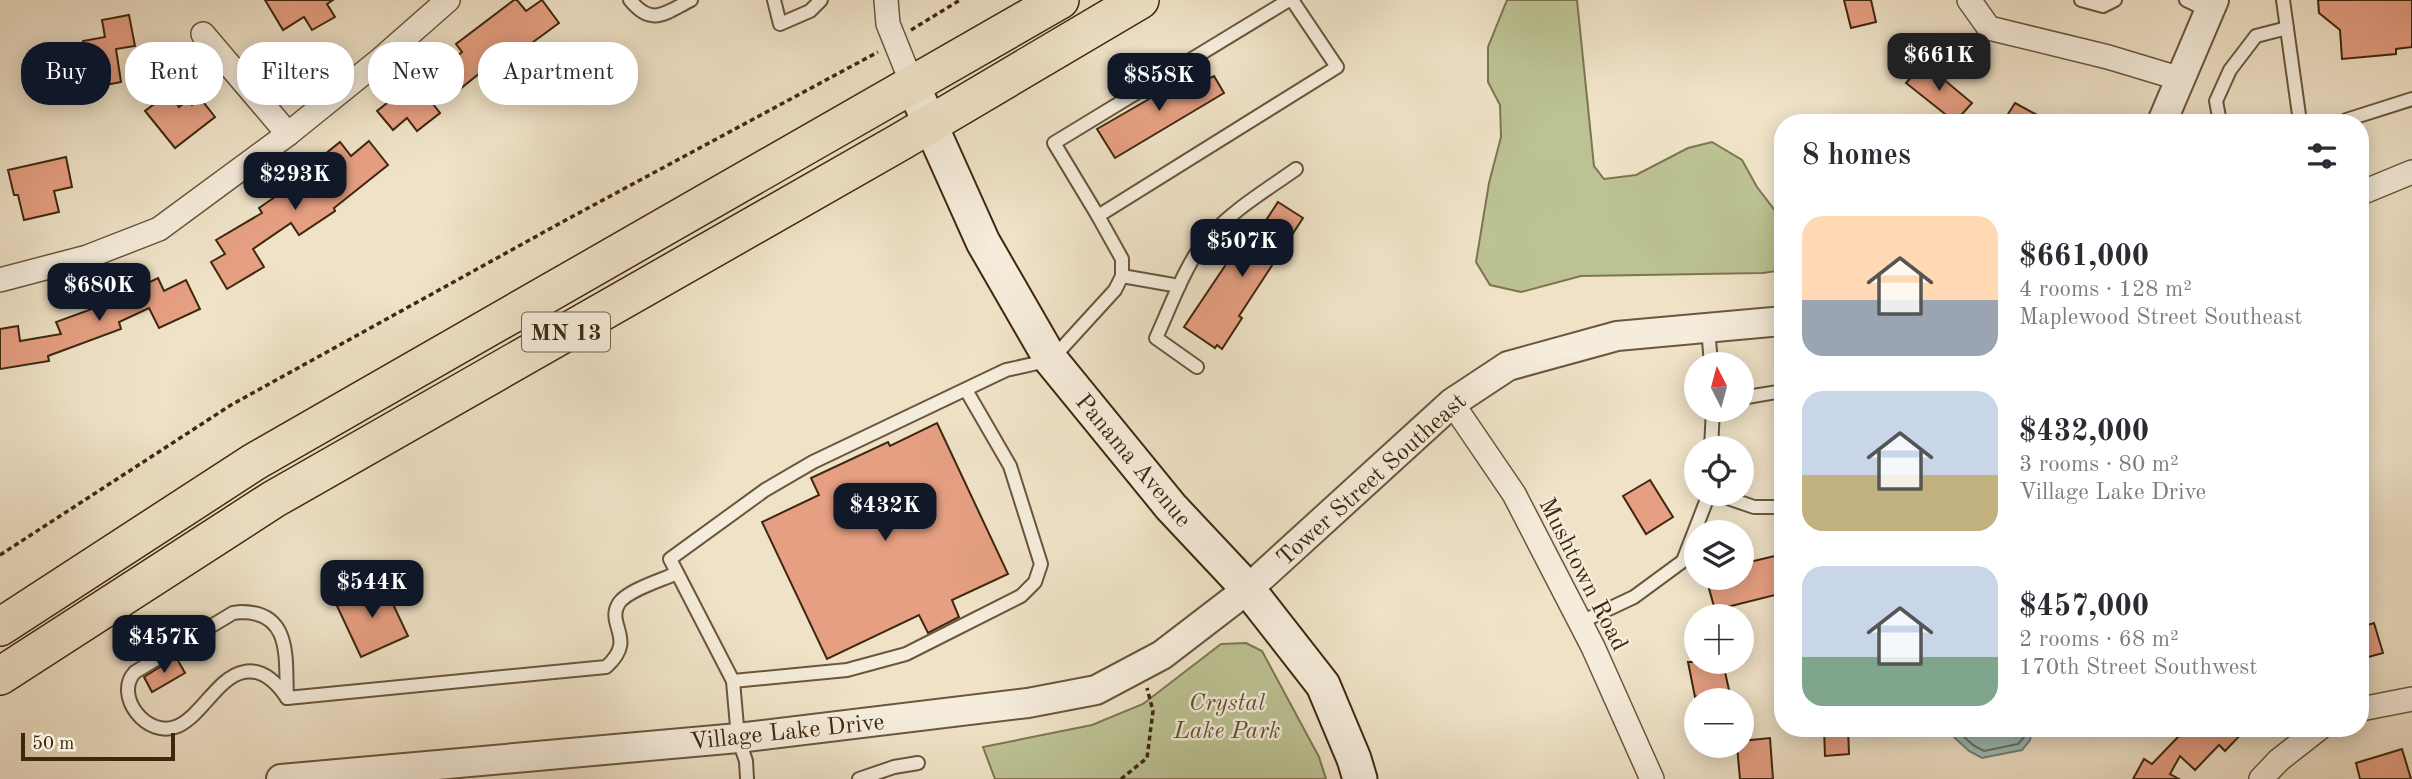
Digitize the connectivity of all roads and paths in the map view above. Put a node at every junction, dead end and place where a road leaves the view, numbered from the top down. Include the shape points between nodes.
1 (448, 0) edge
2 (630, 0) edge
3 (691, 0) edge
4 (774, 0) edge
5 (886, 0) edge
6 (1060, 0) edge
7 (1140, 0) edge
8 (1291, 0) edge
9 (1969, 0) edge
10 (2081, 0) edge
11 (2115, 0) edge
12 (2283, 0) edge
13 (820, 2) edge
14 (2203, 4) edge
15 (2287, 28) junction
16 (203, 34) dead end
17 (858, 64) dead end
18 (2181, 79) junction
19 (913, 86) junction
20 (2412, 99) edge
21 (2166, 114) edge
22 (2218, 114) edge
23 (2299, 114) edge
24 (2365, 114) edge
25 (929, 124) junction
26 (288, 134) junction
27 (1296, 169) dead end
28 (2412, 172) edge
29 (2369, 190) edge
30 (1098, 216) junction
31 (1122, 276) junction
32 (0, 280) edge
33 (1179, 286) junction
34 (1774, 322) edge
35 (1708, 328) junction
36 (1710, 352) edge
37 (1051, 360) junction
38 (1196, 367) dead end
39 (966, 390) junction
40 (1774, 392) edge
41 (1754, 396) edge
42 (1452, 403) junction
43 (1704, 506) edge
44 (1749, 506) edge
45 (1774, 507) edge
46 (0, 555) edge
47 (677, 573) junction
48 (1248, 589) junction
49 (1581, 622) junction
50 (0, 626) edge
51 (1141, 666) junction
52 (0, 676) edge
53 (733, 681) junction
54 (287, 698) junction
55 (2412, 699) edge
56 (2369, 707) edge
57 (2308, 737) edge
58 (738, 738) junction
59 (918, 763) dead end
60 (290, 779) edge
61 (747, 779) edge
62 (859, 779) edge
63 (1121, 779) edge
64 (1360, 779) edge
65 (1652, 779) edge
66 (2261, 779) edge

1 - 26 street
2 - 3 lane via 642,13 657,17
4 - 13 lane via 780,24
5 - 19 street via 888,24
6 - 19 main road, MN 13
7 - 25 main road, MN 13
8 - 30 lane via 1336,67
8 - 30 lane via 1054,142
9 - 18 street via 1989,28
10 - 11 lane via 2104,6
12 - 15 lane
14 - 18 street
15 - 22 lane via 2256,36 2230,70 2216,101
15 - 23 lane
16 - 26 street
17 - 46 path via 231,405
18 - 21 street
19 - 25 main road, Panama Avenue
19 - 50 main road, MN 13 via 254,462
20 - 24 lane
25 - 37 main road, Panama Avenue via 983,242
25 - 52 main road, MN 13 via 274,499
26 - 32 street via 159,229 87,257
27 - 33 lane via 1236,211 1205,242
28 - 29 street
30 - 31 lane via 1122,260
31 - 33 lane
31 - 37 lane via 1115,290
33 - 38 lane via 1156,338
34 - 35 street, Tower Street Southeast
35 - 36 lane
35 - 42 street, Tower Street Southeast via 1617,335 1508,366
37 - 39 lane via 1006,370
37 - 48 main road, Panama Avenue via 1171,507
39 - 47 lane via 864,435 765,490 670,559
39 - 53 lane via 1010,466 1041,564 1035,582 1021,596 906,654 847,670
40 - 41 lane
42 - 48 street, Tower Street Southeast
42 - 49 street, Mushtown Road via 1514,494
43 - 49 lane via 1683,561 1634,597
44 - 45 lane
47 - 53 lane
47 - 54 lane via 629,594 618,604 622,643 617,657 606,667
48 - 51 street, Village Lake Drive
48 - 64 main road, Panama Avenue via 1323,685
49 - 65 street, Mushtown Road
51 - 58 street, Village Lake Drive via 1096,690 1028,703
51 - 63 path via 1153,711 1147,758
53 - 58 lane
54 - 54 lane via 279,629 271,620 249,612 233,614 135,672 128,685 140,717 156,729 190,719 224,683 242,672 253,671 275,681
55 - 56 street
57 - 66 street
58 - 60 street, Village Lake Drive
58 - 61 lane
59 - 62 lane

